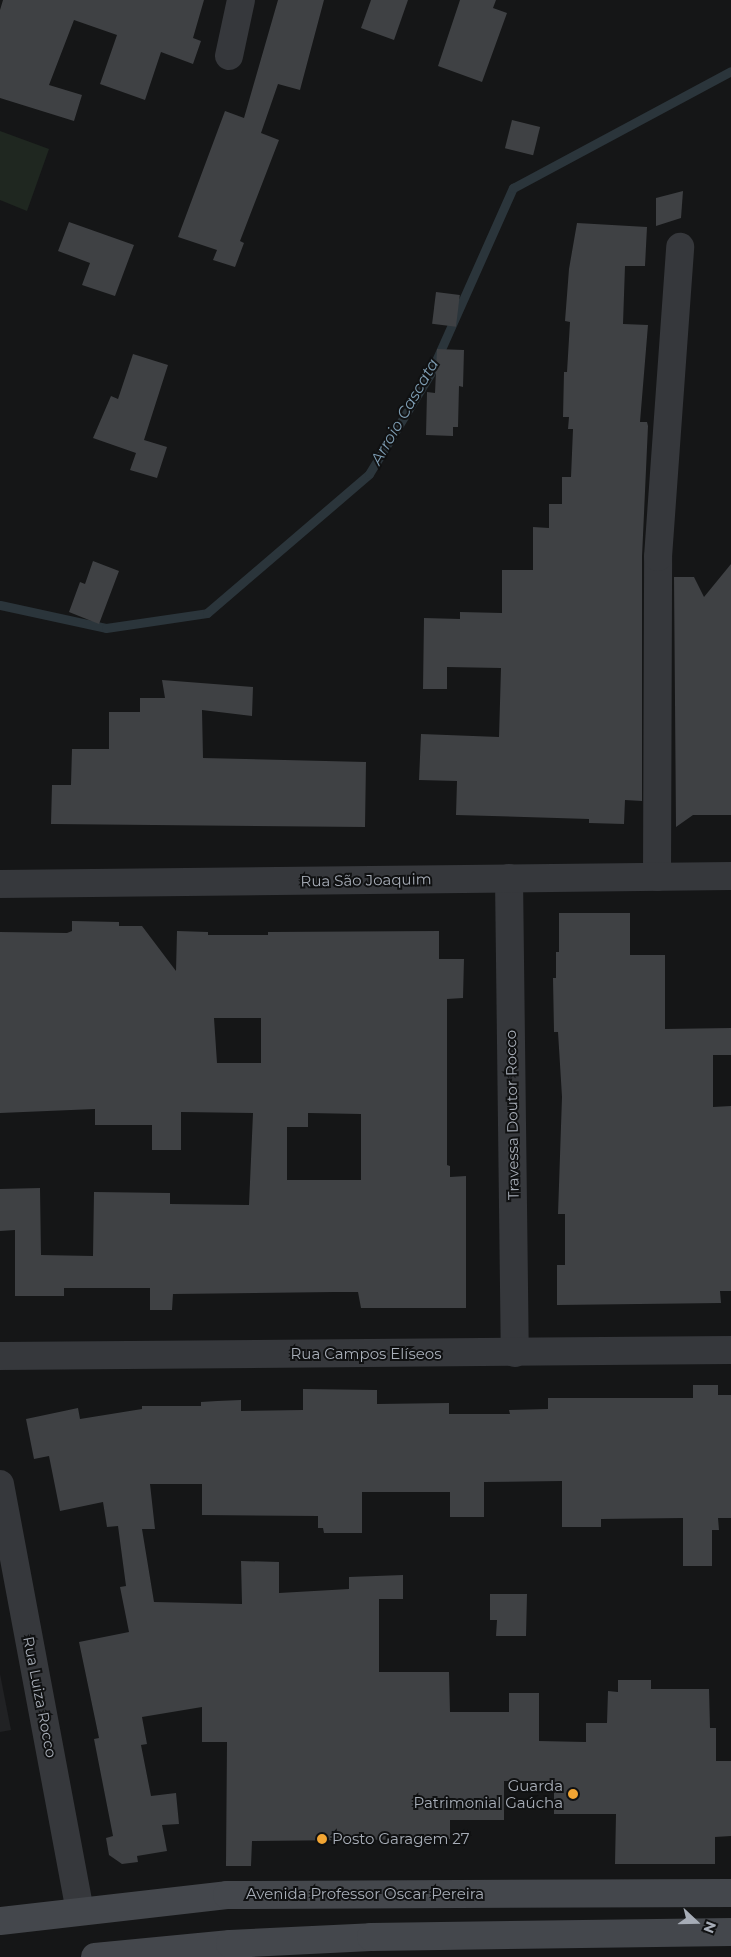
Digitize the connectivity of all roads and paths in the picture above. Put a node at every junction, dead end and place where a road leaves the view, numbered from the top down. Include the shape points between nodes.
1 (241, 0) edge
2 (229, 56) dead end
3 (680, 247) dead end
4 (731, 876) edge
5 (657, 877) junction
6 (509, 878) junction
7 (0, 884) edge
8 (731, 1350) edge
9 (515, 1353) junction
10 (0, 1356) edge
11 (0, 1484) edge
12 (731, 1893) edge
13 (80, 1910) junction
14 (0, 1921) edge
15 (731, 1932) edge
16 (95, 1957) edge

1 - 2 street
3 - 5 street via 658,557
4 - 5 street, Rua São Joaquim
5 - 6 street, Rua São Joaquim
6 - 7 street, Rua São Joaquim
6 - 9 street, Travessa Doutor Rocco
8 - 9 street, Rua Campos Elíseos
9 - 10 street, Rua Campos Elíseos
11 - 13 street, Rua Luiza Rocco
12 - 13 main road, Avenida Professor Oscar Pereira via 227,1895
13 - 14 main road, Avenida Professor Oscar Pereira
15 - 16 main road via 371,1937 230,1944

